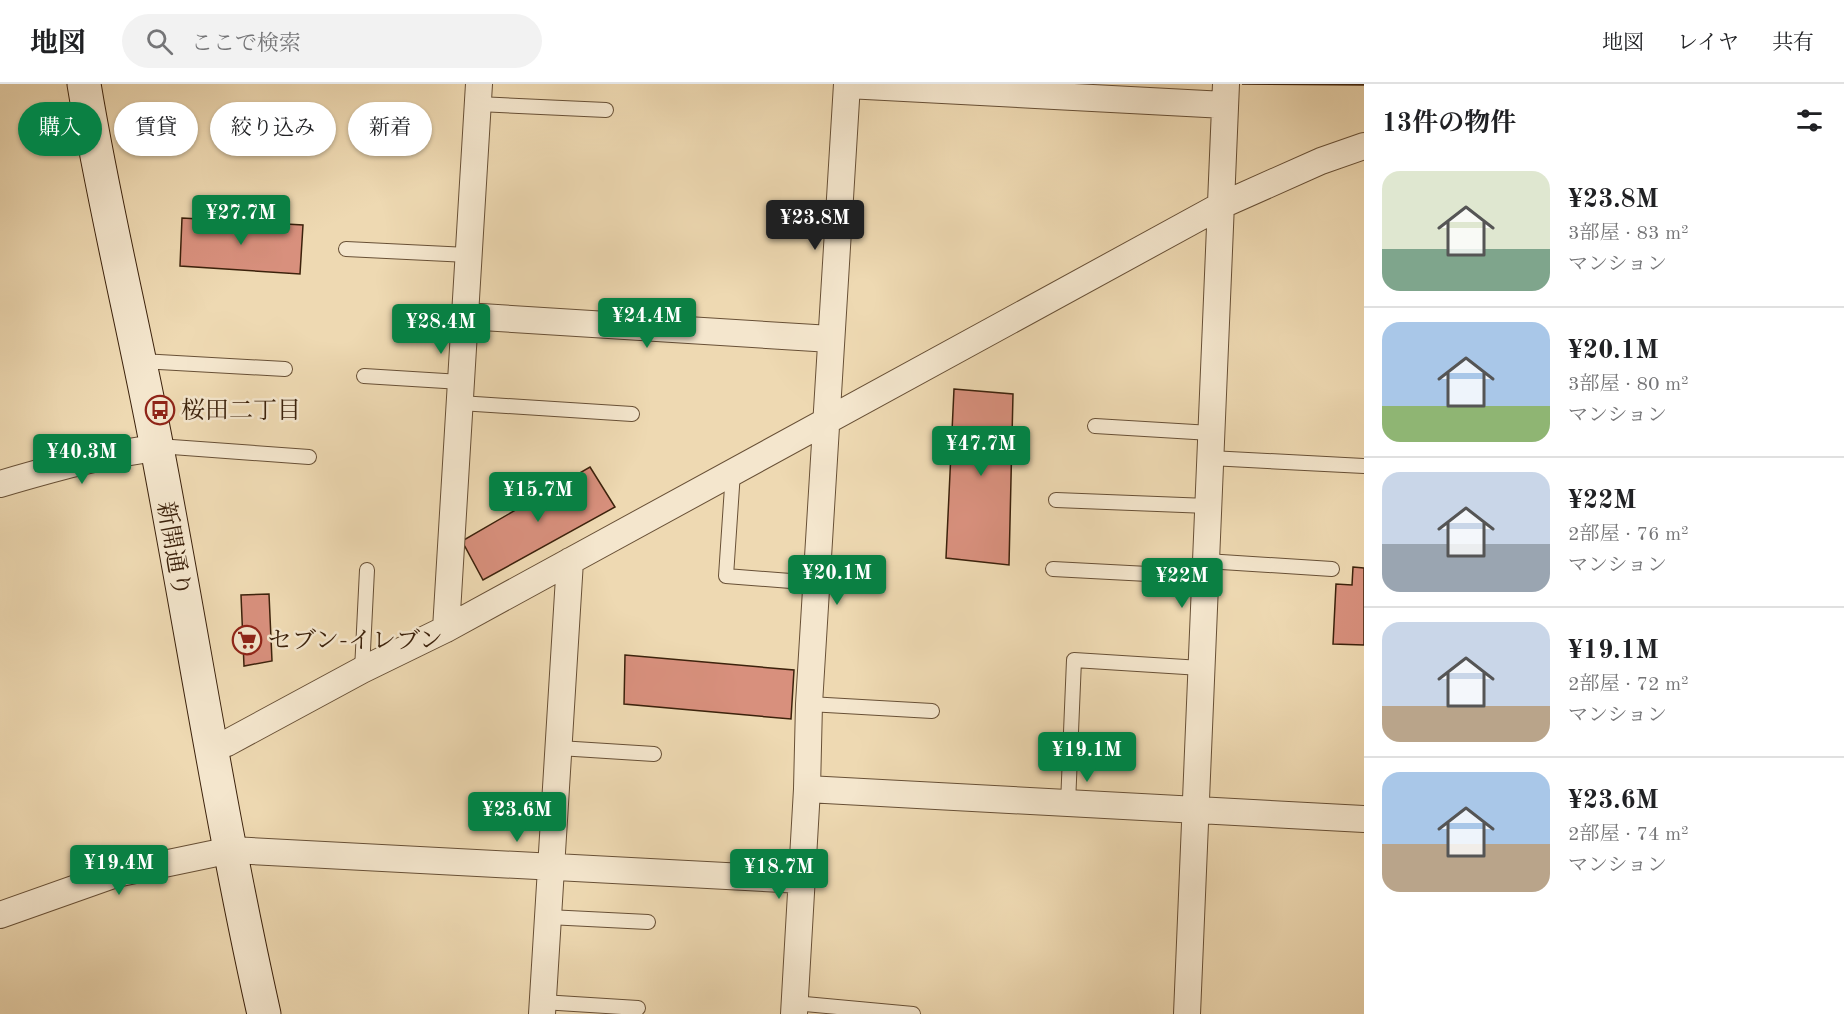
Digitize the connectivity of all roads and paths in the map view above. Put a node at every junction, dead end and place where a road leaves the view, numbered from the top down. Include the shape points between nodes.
1 (84, 84) edge
2 (847, 84) edge
3 (993, 89) edge
4 (478, 94) edge
5 (1225, 94) edge
6 (606, 110) dead end
7 (1364, 146) edge
8 (1220, 206) junction
9 (346, 249) dead end
10 (468, 255) junction
11 (465, 316) junction
12 (831, 339) junction
13 (139, 361) junction
14 (285, 369) dead end
15 (364, 376) dead end
16 (460, 392) junction
17 (632, 414) dead end
18 (826, 421) junction
19 (1095, 426) dead end
20 (1210, 446) junction
21 (157, 448) junction
22 (309, 457) dead end
23 (1364, 466) edge
24 (733, 472) junction
25 (0, 484) edge
26 (1056, 500) dead end
27 (1208, 506) junction
28 (570, 561) junction
29 (1332, 568) dead end
30 (1053, 569) dead end
31 (1205, 569) junction
32 (367, 570) dead end
33 (816, 584) junction
34 (446, 629) junction
35 (1202, 668) junction
36 (362, 670) junction
37 (808, 704) junction
38 (932, 711) dead end
39 (210, 748) junction
40 (559, 748) junction
41 (654, 754) dead end
42 (807, 789) junction
43 (1068, 804) junction
44 (1196, 811) junction
45 (1364, 819) edge
46 (231, 850) junction
47 (551, 866) junction
48 (802, 880) junction
49 (0, 915) edge
50 (548, 917) junction
51 (648, 922) dead end
52 (542, 1008) edge
53 (638, 1008) dead end
54 (794, 1009) edge
55 (264, 1014) edge
56 (913, 1014) edge
57 (1187, 1014) edge

1 - 13 street, 新開通り
2 - 3 street
2 - 12 street
3 - 5 street
4 - 6 lane
4 - 10 street
5 - 8 street
7 - 8 street
8 - 18 street
8 - 20 street
9 - 10 lane
10 - 11 street
11 - 12 street
11 - 16 street
12 - 18 street
13 - 14 lane
13 - 21 street, 新開通り
15 - 16 lane
16 - 17 lane
16 - 34 street
18 - 24 street
18 - 33 street
19 - 20 lane
20 - 23 lane
20 - 27 street
21 - 22 lane
21 - 25 street
21 - 39 street, 新開通り
24 - 28 street
24 - 33 lane via 726,576
26 - 27 lane
27 - 31 street
28 - 34 street
28 - 40 street
29 - 31 lane
30 - 31 lane
31 - 35 street
32 - 36 lane
33 - 37 street
34 - 36 street
35 - 43 lane via 1074,660
35 - 44 street
36 - 39 street via 227,743
37 - 38 lane
37 - 42 street
39 - 46 street, 新開通り
40 - 41 lane
40 - 47 street
42 - 43 street
42 - 48 street
43 - 44 street
44 - 45 street
44 - 57 street
46 - 47 street
46 - 49 street via 116,874
46 - 55 street, 新開通り
47 - 48 street
47 - 50 street
48 - 54 street
50 - 51 lane
50 - 52 street
52 - 53 lane
54 - 56 lane

